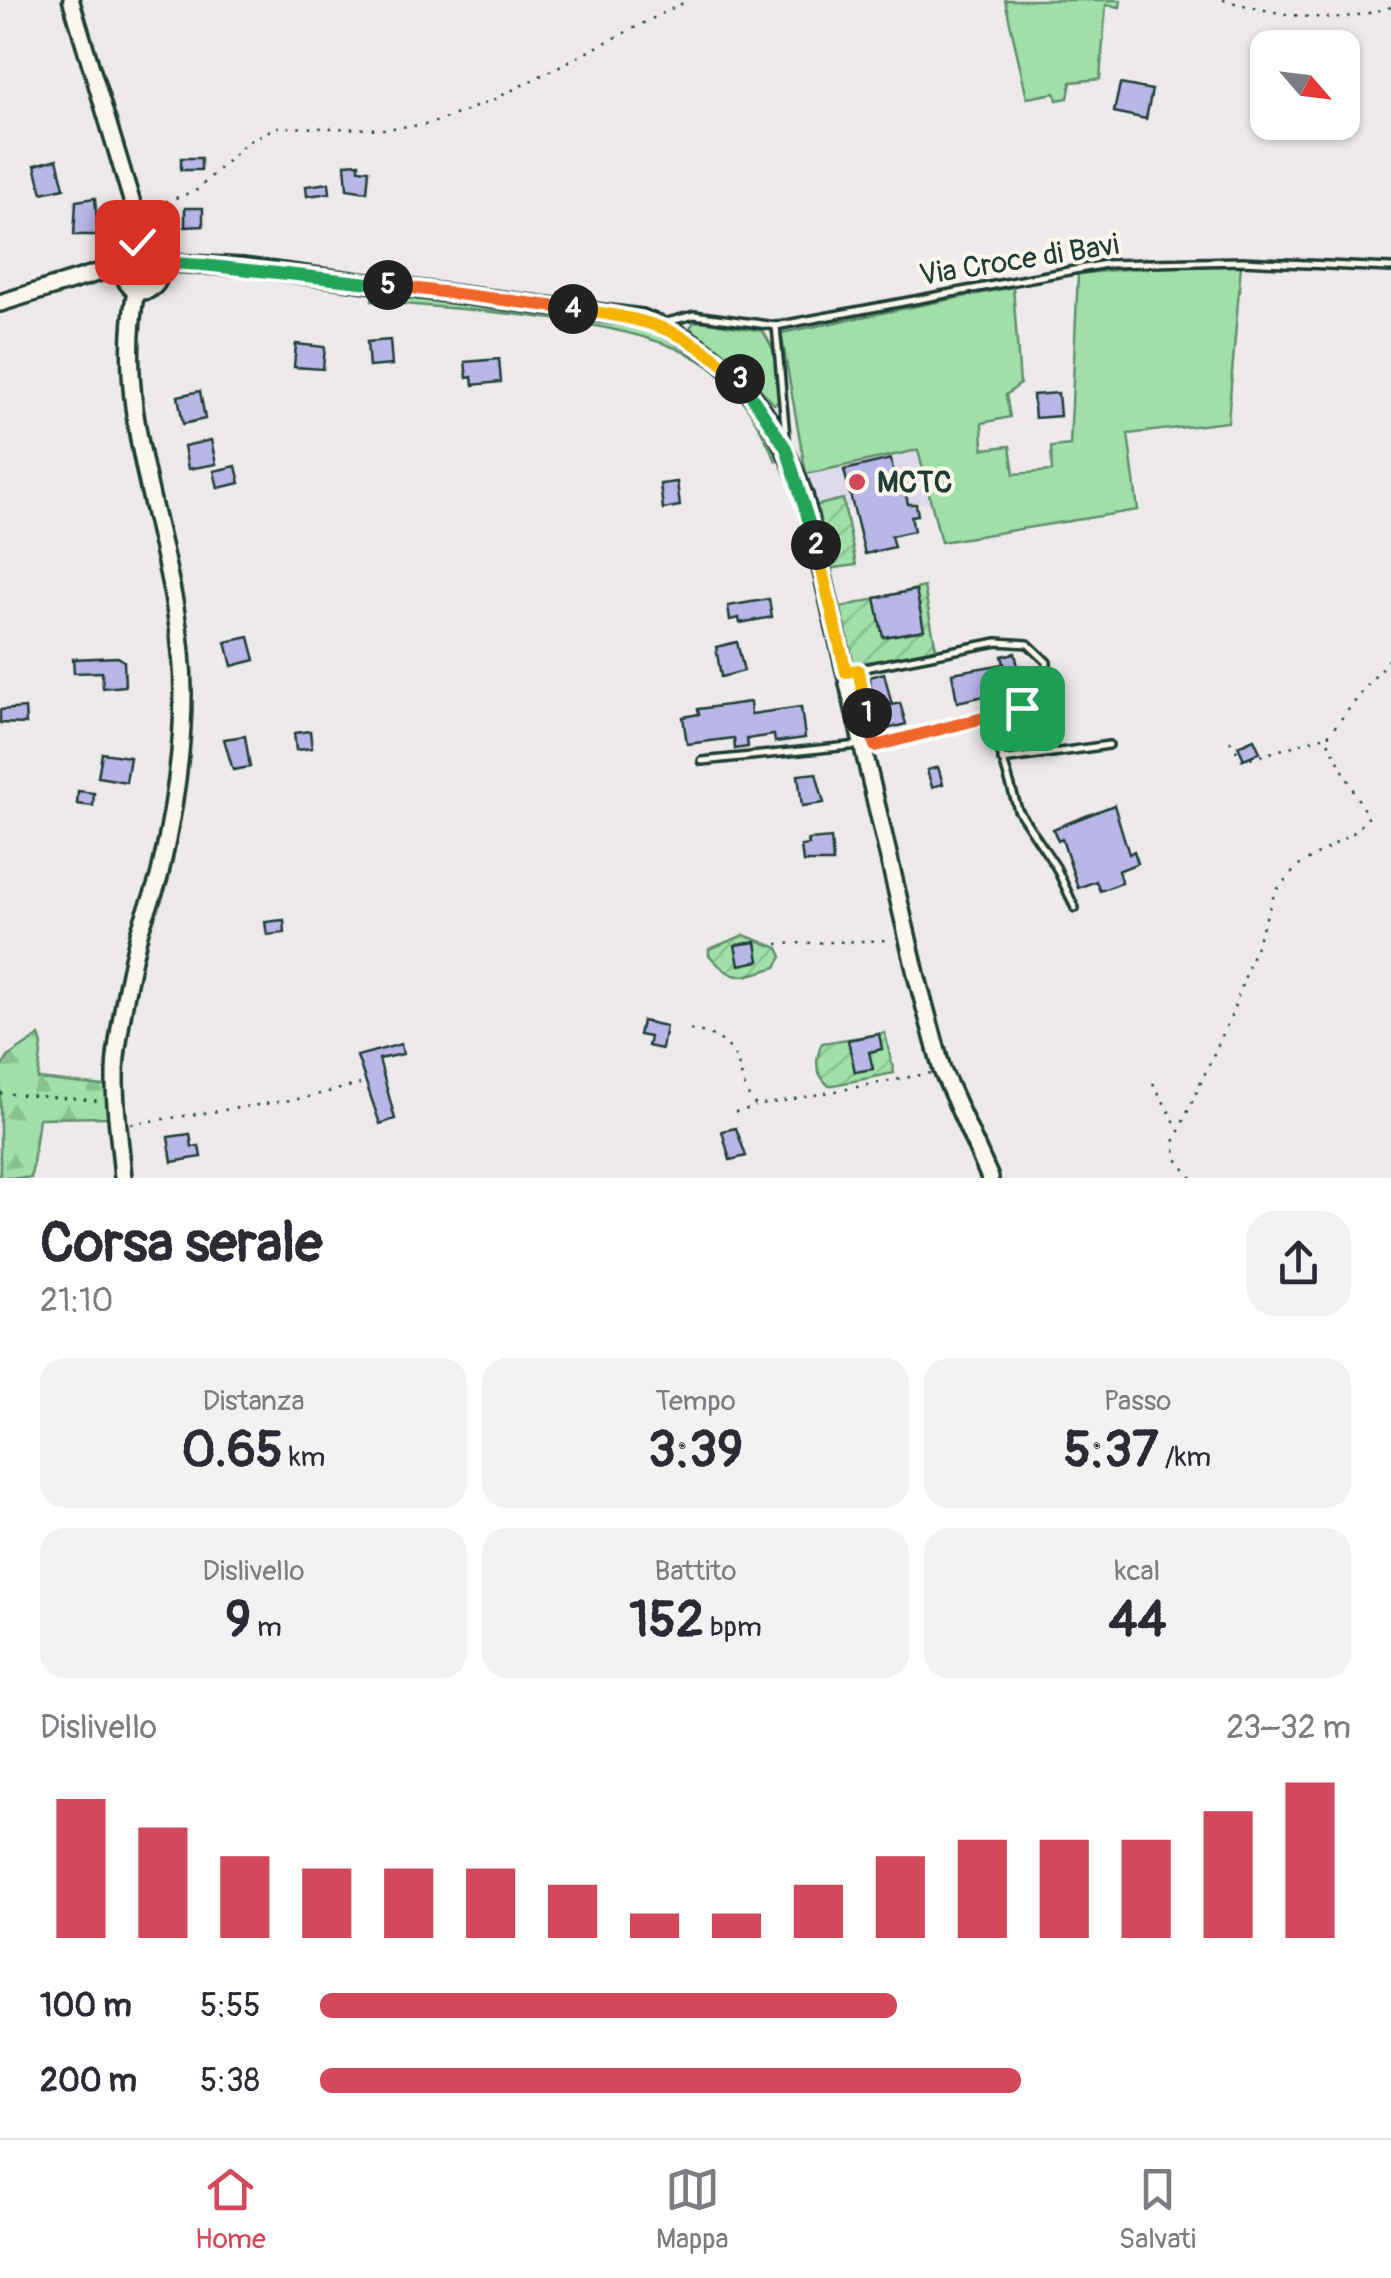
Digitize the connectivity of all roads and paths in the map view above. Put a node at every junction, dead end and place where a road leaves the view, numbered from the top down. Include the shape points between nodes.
1 (71, 0) edge
2 (689, 0) edge
3 (1223, 0) edge
4 (1391, 7) edge
5 (135, 212) junction
6 (141, 256) junction
7 (158, 268) junction
8 (1391, 268) edge
9 (124, 271) junction
10 (136, 290) junction
11 (0, 303) edge
12 (662, 325) junction
13 (776, 326) junction
14 (786, 448) junction
15 (1391, 656) edge
16 (852, 671) junction
17 (990, 717) junction
18 (1327, 736) junction
19 (1230, 741) dead end
20 (1109, 745) dead end
21 (867, 747) junction
22 (1002, 760) junction
23 (702, 761) dead end
24 (1075, 908) dead end
25 (908, 938) junction
26 (777, 944) dead end
27 (690, 1030) dead end
28 (942, 1070) junction
29 (1153, 1083) dead end
30 (360, 1084) dead end
31 (0, 1092) edge
32 (757, 1106) junction
33 (110, 1108) dead end
34 (735, 1112) dead end
35 (120, 1126) junction
36 (1179, 1129) junction
37 (122, 1178) edge
38 (990, 1178) edge
39 (1192, 1178) edge

1 - 5 street
2 - 5 path via 489,102 430,124 277,127 247,142 197,190
3 - 4 path via 1304,20
5 - 6 street
6 - 7 main road
6 - 9 main road
7 - 10 main road via 156,284
7 - 12 main road via 242,268
8 - 13 lane, Via Croce di Bavi via 1106,264
9 - 10 main road
9 - 11 main road via 100,272
10 - 35 main road via 127,334 128,387 172,584 183,693 160,875 138,935 116,1054
12 - 13 lane, Via Croce di Bavi via 694,315
12 - 14 main road via 720,360 747,386
13 - 14 lane
14 - 16 main road
15 - 18 path
16 - 17 lane via 997,642 1028,644 1047,662 1048,688 1038,701
16 - 21 main road
17 - 21 lane
17 - 22 lane
18 - 19 path via 1243,761
18 - 36 path via 1368,818 1274,892 1231,1016
20 - 22 lane
21 - 23 lane
21 - 25 main road
22 - 24 lane via 1018,810
25 - 26 path
25 - 28 main road
27 - 32 path via 730,1050
28 - 32 path
28 - 38 main road
29 - 36 path
30 - 35 path
31 - 33 path via 101,1101
32 - 34 path
35 - 37 main road
36 - 39 path via 1177,1160

